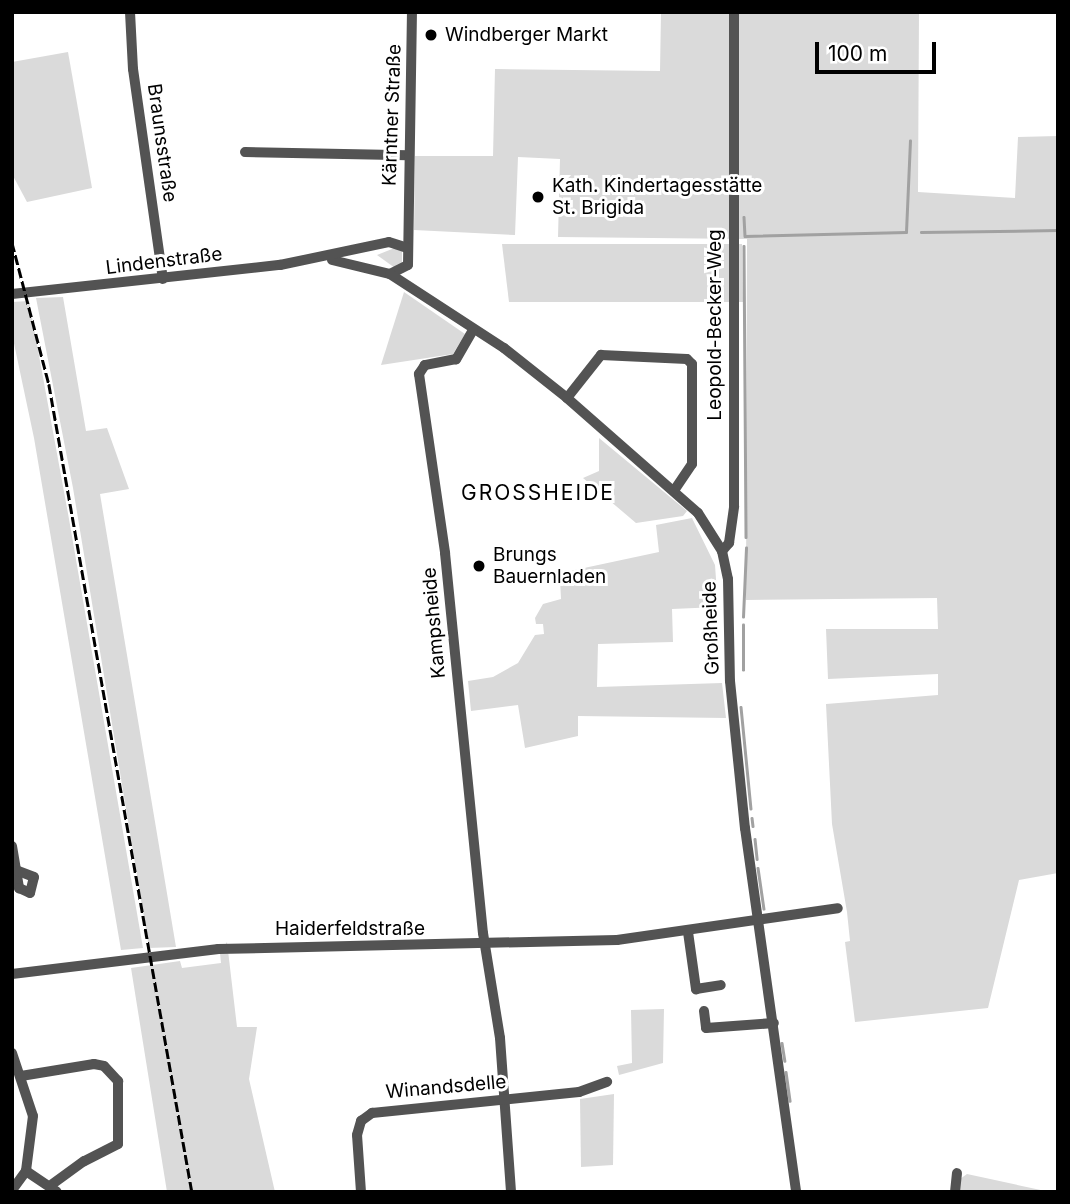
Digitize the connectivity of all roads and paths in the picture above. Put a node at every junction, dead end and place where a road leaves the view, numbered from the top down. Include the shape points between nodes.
1 (130, 12) edge
2 (412, 12) edge
3 (734, 12) edge
4 (245, 152) dead end
5 (408, 155) junction
6 (405, 219) junction
7 (389, 242) junction
8 (377, 248) junction
9 (407, 248) junction
10 (319, 259) junction
11 (405, 270) junction
12 (384, 272) junction
13 (163, 279) junction
14 (415, 291) junction
15 (12, 295) edge
16 (473, 330) junction
17 (567, 398) junction
18 (674, 491) junction
19 (722, 551) junction
20 (12, 846) edge
21 (18, 871) dead end
22 (838, 908) dead end
23 (759, 922) junction
24 (688, 932) junction
25 (487, 946) junction
26 (12, 974) edge
27 (721, 985) dead end
28 (704, 1012) dead end
29 (774, 1023) junction
30 (12, 1053) edge
31 (21, 1076) junction
32 (607, 1082) dead end
33 (504, 1099) junction
34 (26, 1171) junction
35 (957, 1173) dead end
36 (54, 1188) edge
37 (12, 1190) edge
38 (361, 1192) edge
39 (511, 1192) edge
40 (796, 1192) edge
41 (955, 1192) edge

1 - 13 street, Braunsstraße via 133,69
2 - 5 street, Kärntner Straße
3 - 19 street, Leopold-Becker-Weg via 734,506 729,542
4 - 5 street
5 - 6 street, Kärntner Straße
6 - 7 street
6 - 9 street, Kärntner Straße
7 - 8 street
7 - 9 street
8 - 10 street, Lindenstraße
8 - 12 street via 373,260
9 - 11 street
10 - 12 street, Lindenstraße
10 - 13 street, Lindenstraße
11 - 12 street
11 - 14 street
12 - 14 street, Großheide
13 - 15 street, Lindenstraße
14 - 16 street, Großheide
16 - 17 street, Großheide
16 - 25 street, Kampsheide via 456,359 425,365 419,374 445,553
17 - 18 street, Großheide
17 - 18 street via 601,355 687,359 692,364 692,464
18 - 19 street, Großheide via 698,513
19 - 23 street, Großheide via 728,579 735,735
20 - 21 street
22 - 23 street, Haiderfeldstraße
23 - 24 street, Haiderfeldstraße
23 - 29 street, Großheide
24 - 25 street, Haiderfeldstraße
24 - 27 street via 696,989
25 - 26 street, Haiderfeldstraße via 273,947 179,953
25 - 33 street, Kampsheide
28 - 29 street via 706,1028
29 - 40 street, Großheide
30 - 31 street
31 - 34 street via 33,1116
31 - 36 street via 94,1064 104,1066 118,1081 118,1144 84,1160
32 - 33 street, Winandsdelle via 579,1092
33 - 38 street, Winandsdelle via 372,1113 361,1121 357,1135
33 - 39 street, Kampsheide
34 - 36 street
34 - 37 street
35 - 41 street

